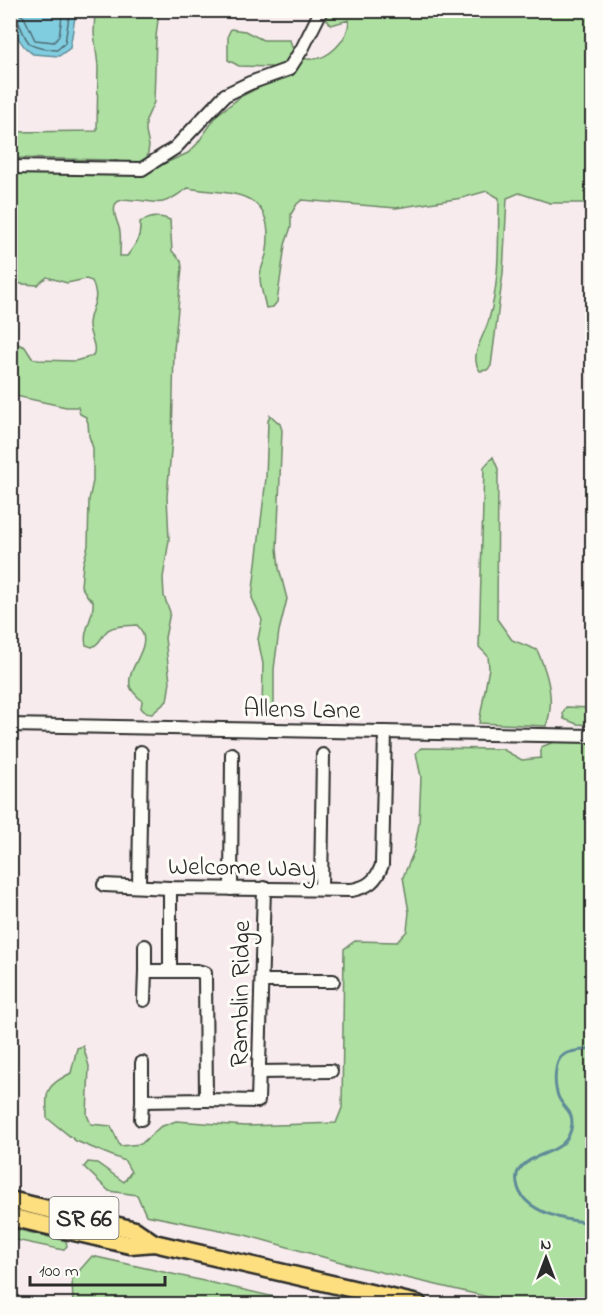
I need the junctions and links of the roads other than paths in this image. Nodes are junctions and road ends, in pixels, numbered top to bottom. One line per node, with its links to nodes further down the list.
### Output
1 (320, 13): 2 (street)
2 (10, 167)
3 (10, 725): 4 (street, Allens Lane)
4 (385, 732): 5 (street, Allens Lane); 14 (street, Welcome Way)
5 (592, 736)
6 (141, 752): 10 (street)
7 (232, 754): 13 (street)
8 (323, 755): 14 (street)
9 (104, 885): 10 (street, Welcome Way)
10 (139, 886): 11 (street, Welcome Way)
11 (170, 888): 13 (street, Welcome Way); 16 (street)
12 (264, 888): 13 (street, Welcome Way); 14 (street, Welcome Way); 18 (street, Ramblin Ridge)
13 (231, 889)
14 (321, 889)
15 (145, 946): 17 (street)
16 (170, 970): 17 (street); 24 (street)
17 (145, 971): 20 (street)
18 (262, 981): 19 (street); 23 (street, Ramblin Ridge)
19 (333, 981)
20 (144, 1000)
21 (142, 1064): 25 (street)
22 (331, 1071): 23 (street)
23 (260, 1072): 24 (street, Ramblin Ridge)
24 (206, 1100): 25 (street)
25 (142, 1101): 26 (street)
26 (141, 1119)
27 (10, 1200): 29 (main road, SR 66)
28 (10, 1217): 29 (main road, SR 66)
29 (154, 1243): 30 (main road, SR 66)
30 (418, 1305)

